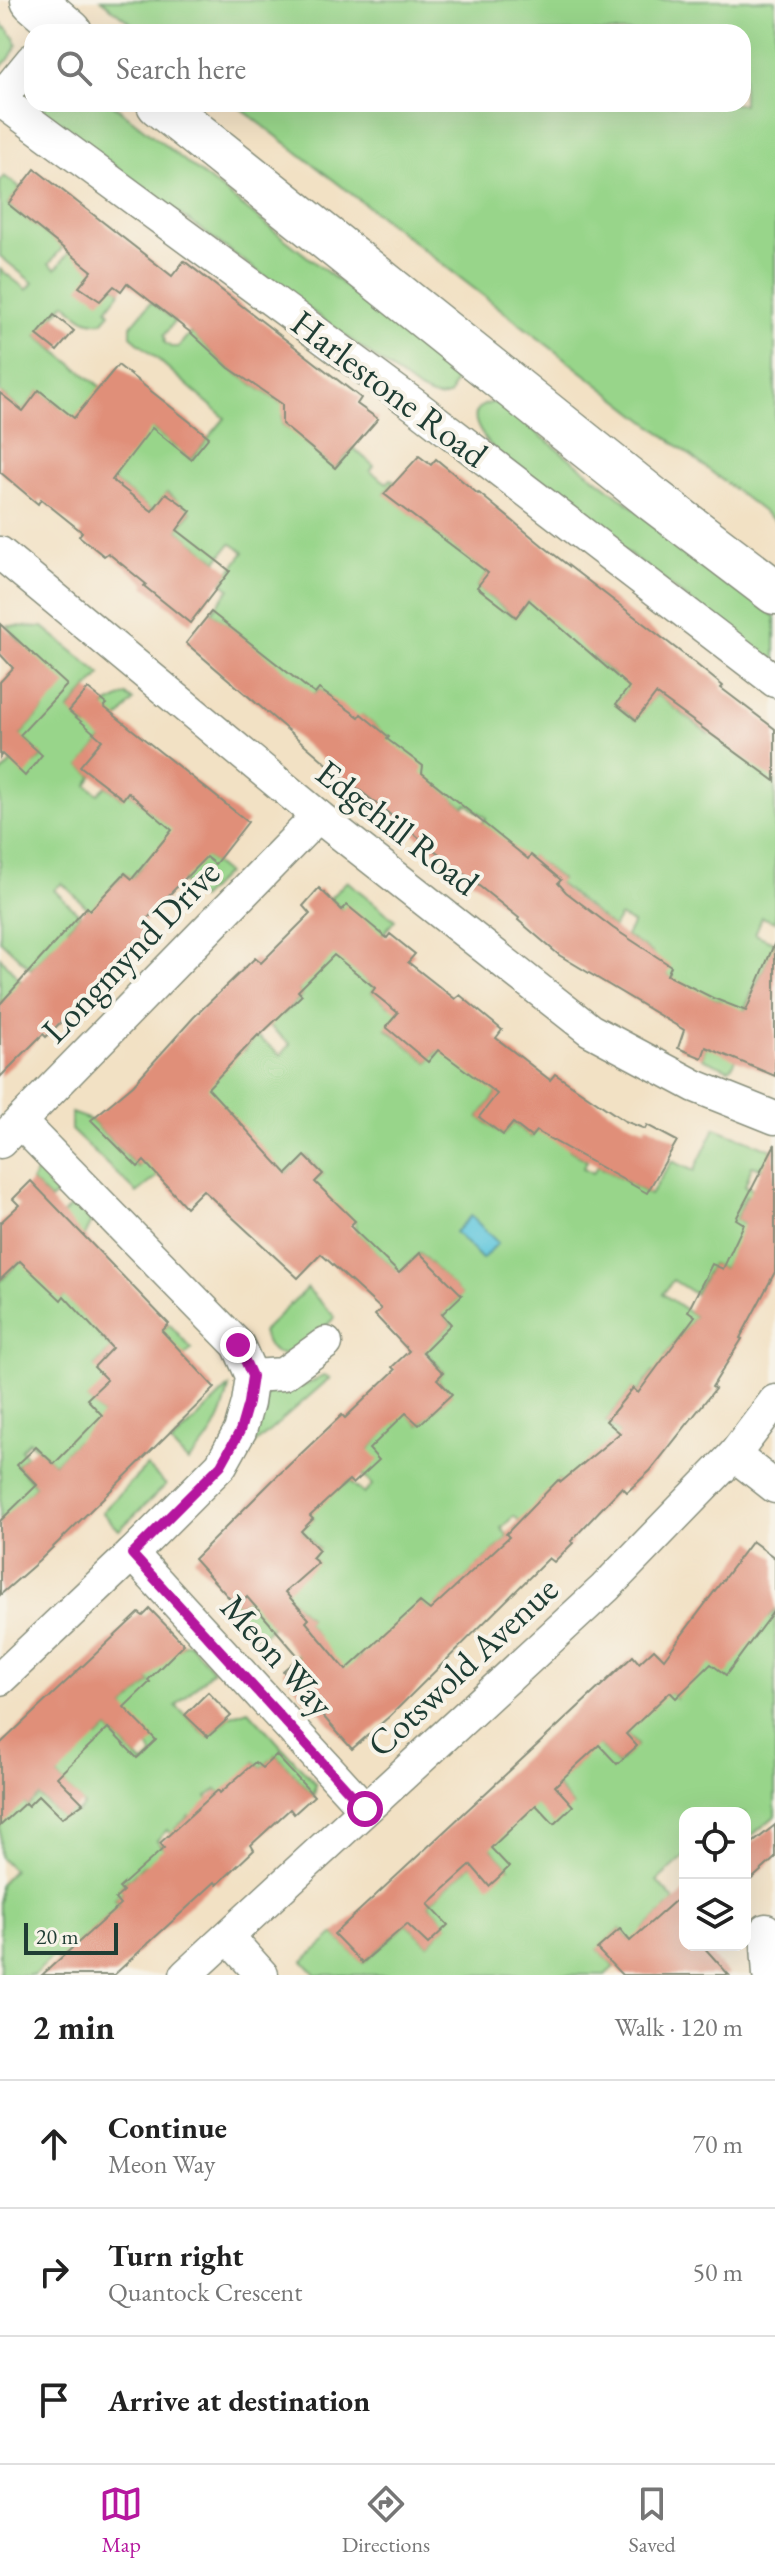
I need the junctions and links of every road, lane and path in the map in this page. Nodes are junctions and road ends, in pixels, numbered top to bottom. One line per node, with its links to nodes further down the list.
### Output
1 (24, 70): 2 (street)
2 (0, 100): 6 (street, Harlestone Road)
3 (169, 112): 5 (main road, Harlestone Road)
4 (6, 571): 7 (street, Edgehill Road)
5 (775, 592)
6 (775, 681)
7 (318, 816): 8 (street, Edgehill Road); 9 (street, Longmynd Drive)
8 (775, 1118)
9 (10, 1132): 11 (street)
10 (326, 1343): 11 (street)
11 (252, 1376): 15 (street)
12 (775, 1401): 13 (street, Cotswold Avenue)
13 (734, 1455): 14 (street); 17 (street, Cotswold Avenue)
14 (775, 1487)
15 (132, 1554): 16 (street); 17 (street, Meon Way)
16 (0, 1679)
17 (365, 1809): 19 (street, Cotswold Avenue)
18 (766, 1930): 22 (street)
19 (228, 1937): 20 (street, Cotswold Avenue); 21 (street)
20 (186, 1975)
21 (262, 1975)
22 (770, 1975)

